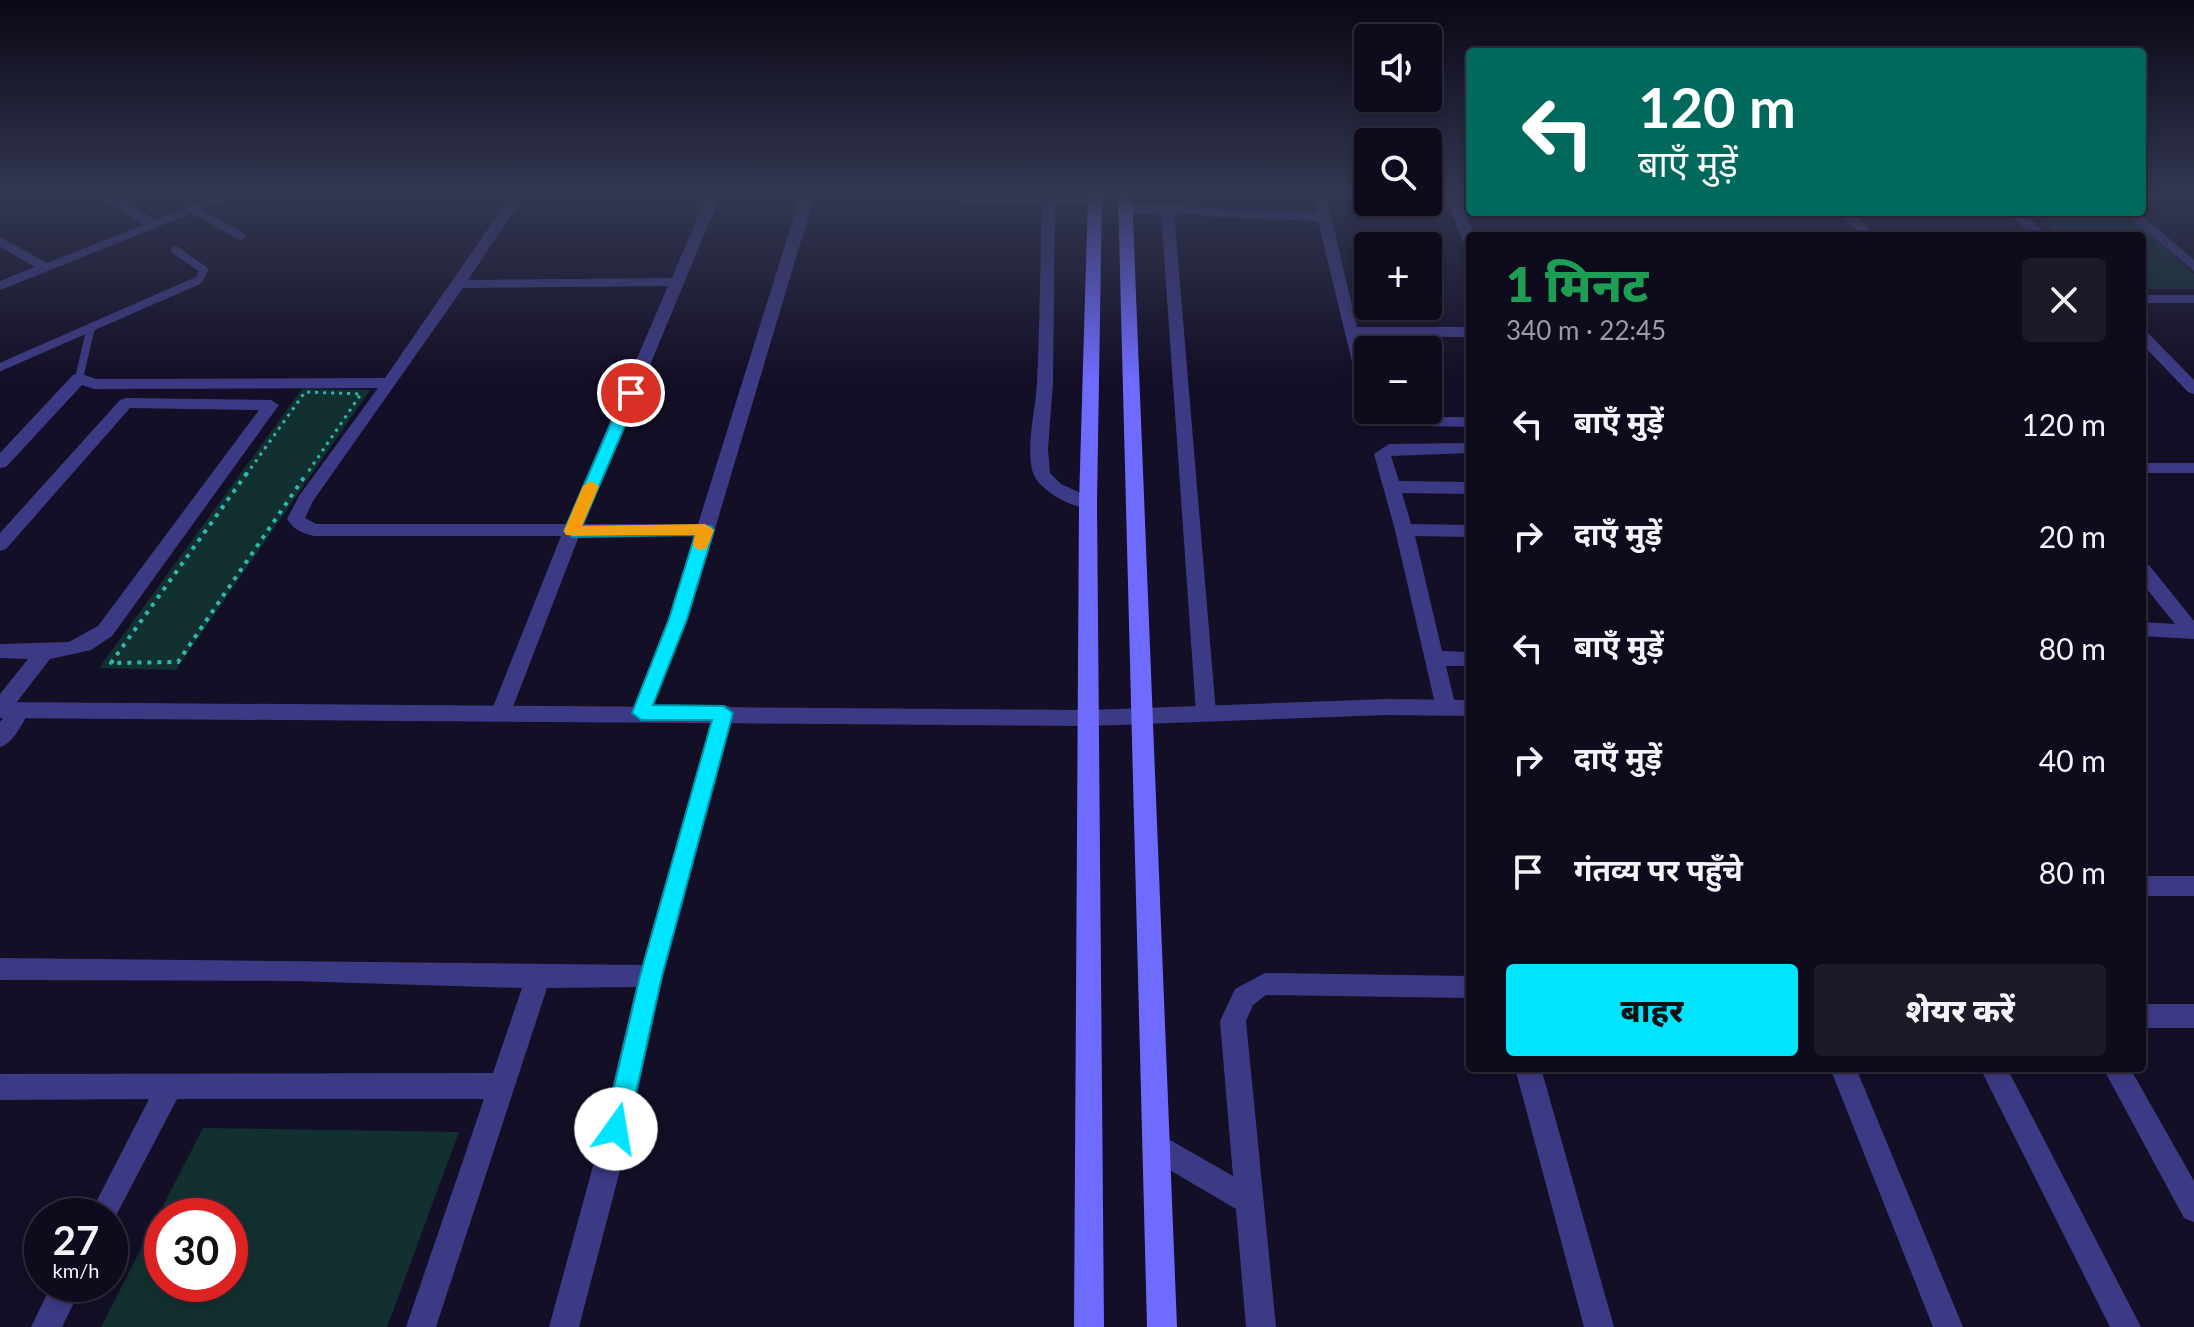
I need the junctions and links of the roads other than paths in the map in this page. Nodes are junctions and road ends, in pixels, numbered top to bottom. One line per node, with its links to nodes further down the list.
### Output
1 (25, 256): 12 (street)
2 (76, 256): 12 (street)
3 (184, 256): 18 (lane)
4 (477, 256): 14 (street)
5 (688, 256): 13 (street)
6 (789, 256): 36 (street)
7 (1048, 256): 35 (street)
8 (1094, 256): 35 (main road)
9 (1127, 256): 55 (main road)
10 (1171, 256): 54 (street)
11 (1332, 256): 19 (street)
12 (46, 268): 15 (street)
13 (679, 282): 14 (street); 38 (street)
14 (459, 284): 25 (street)
15 (0, 286)
16 (2146, 299): 17 (street)
17 (2194, 299)
18 (91, 327): 23 (lane); 24 (lane)
19 (1350, 331): 20 (street); 22 (street)
20 (1466, 332)
21 (2146, 339): 26 (street)
22 (1354, 346)
23 (0, 367)
24 (79, 378): 25 (street); 30 (street)
25 (390, 383): 38 (street)
26 (2194, 389)
27 (1442, 422): 28 (street)
28 (1466, 422)
29 (1466, 448): 33 (street)
30 (0, 463)
31 (2146, 468): 32 (street)
32 (2194, 468)
33 (1393, 487): 34 (street); 37 (street)
34 (1466, 488)
35 (1088, 503): 56 (main road)
36 (705, 530): 38 (street); 52 (street)
37 (1404, 530): 39 (street); 46 (street)
38 (572, 531): 51 (street)
39 (1466, 531)
40 (0, 545): 45 (street)
41 (2146, 575): 43 (street)
42 (2146, 629): 43 (street)
43 (2193, 632)
44 (0, 651): 45 (street)
45 (44, 652): 50 (street)
46 (1436, 658): 47 (street); 48 (street)
47 (1466, 659)
48 (1446, 708): 49 (street); 54 (street)
49 (1466, 708)
50 (7, 710): 51 (street); 57 (street)
51 (501, 712): 52 (street)
52 (641, 713): 53 (street)
53 (724, 713): 56 (street); 61 (street)
54 (1206, 713): 55 (street)
55 (1142, 716): 56 (street); 73 (main road)
56 (1089, 718): 81 (main road)
57 (0, 739)
58 (2146, 886): 59 (street)
59 (2194, 886)
60 (0, 969): 62 (street)
61 (651, 976): 62 (street); 80 (street)
62 (538, 977): 70 (street)
63 (1466, 987): 75 (street)
64 (2146, 1016): 65 (street)
65 (2194, 1016)
66 (1529, 1072): 84 (street)
67 (1845, 1072): 85 (street)
68 (1995, 1072): 86 (street)
69 (2118, 1072): 76 (street)
70 (502, 1086): 72 (street); 79 (street)
71 (0, 1087): 72 (street)
72 (169, 1087): 74 (street)
73 (1156, 1146): 75 (street); 82 (main road)
74 (112, 1198)
75 (1251, 1202): 83 (street)
76 (2194, 1208)
77 (59, 1302): 78 (street)
78 (46, 1327)
79 (421, 1327)
80 (564, 1327)
81 (1089, 1327)
82 (1162, 1327)
83 (1261, 1327)
84 (1599, 1327)
85 (1948, 1327)
86 (2126, 1327)

